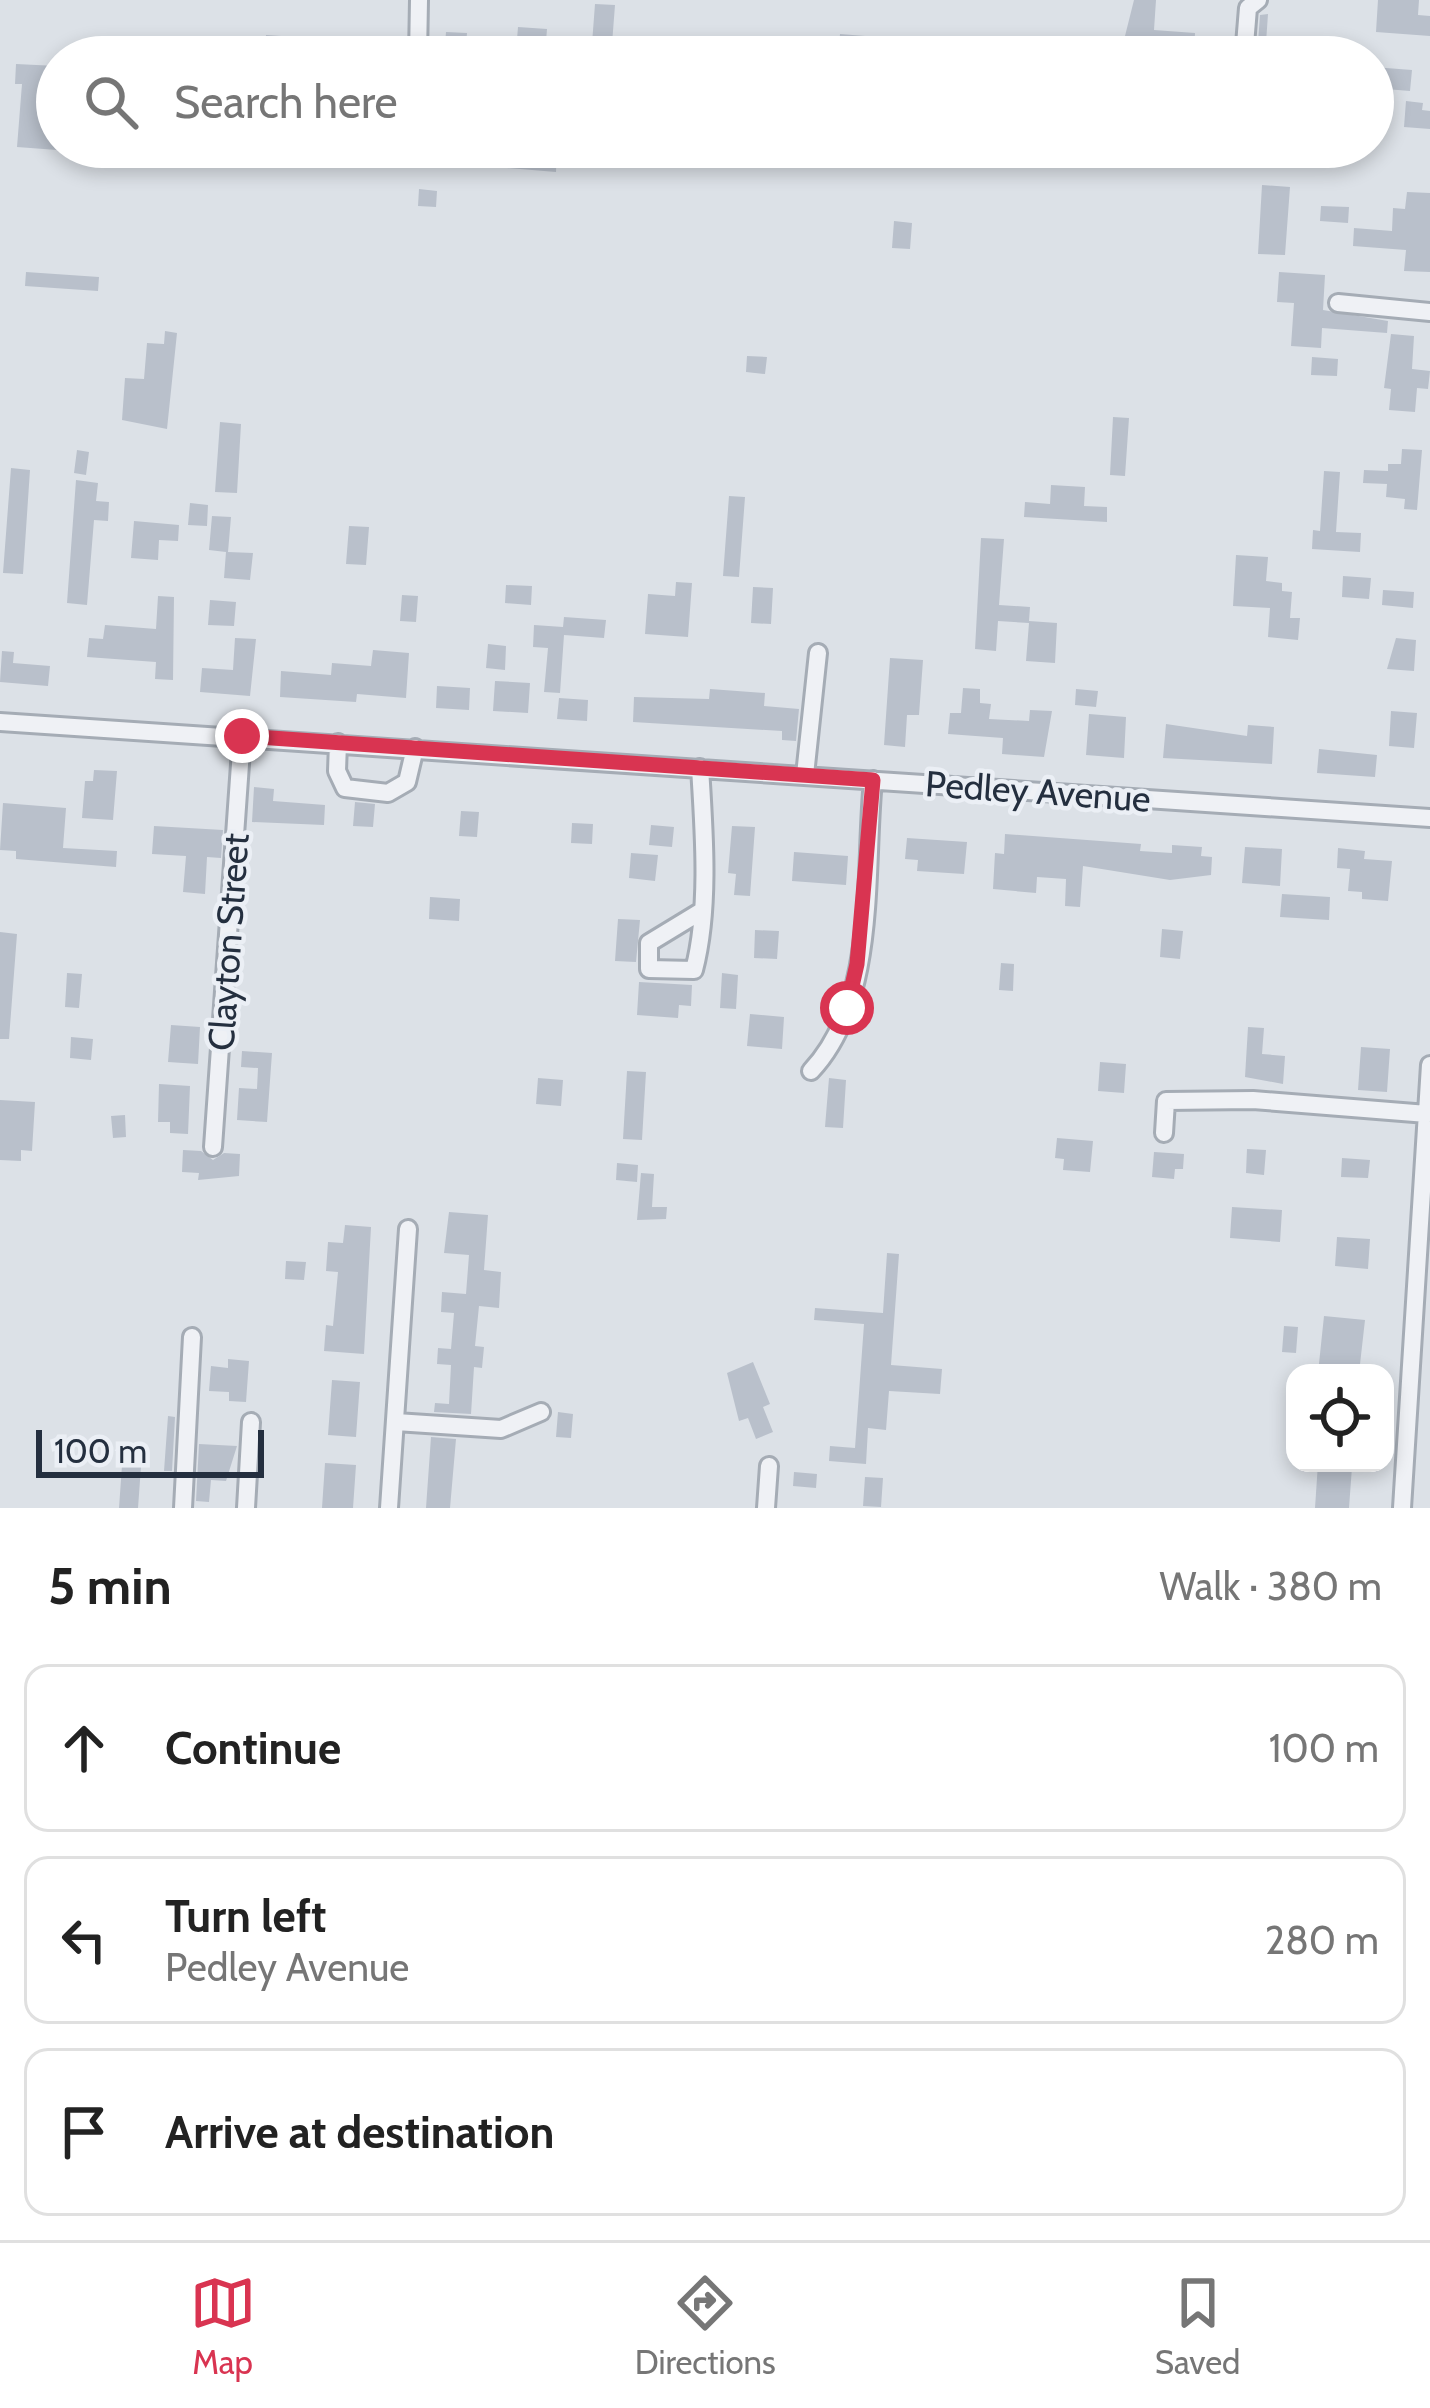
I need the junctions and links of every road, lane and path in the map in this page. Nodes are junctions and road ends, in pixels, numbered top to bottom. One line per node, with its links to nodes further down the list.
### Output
1 (419, 0): 3 (street)
2 (1258, 0): 4 (street)
3 (418, 36)
4 (1246, 36)
5 (1338, 303): 6 (street)
6 (1430, 312)
7 (818, 653): 13 (street)
8 (0, 722): 9 (street, Pedley Avenue)
9 (242, 736): 10 (street, Pedley Avenue); 21 (street, Clayton Street)
10 (338, 743): 11 (street, Pedley Avenue); 11 (street)
11 (415, 748): 12 (street, Pedley Avenue)
12 (700, 768): 13 (street, Pedley Avenue); 16 (street)
13 (805, 775): 14 (street, Pedley Avenue)
14 (873, 780): 15 (street, Pedley Avenue); 18 (street)
15 (1430, 818)
16 (700, 912)
17 (1430, 1066): 19 (street)
18 (811, 1071)
19 (1426, 1114): 20 (street); 32 (street)
20 (1164, 1133)
21 (213, 1148)
22 (408, 1229): 26 (street)
23 (192, 1337): 28 (street)
24 (541, 1412): 26 (street)
25 (251, 1422): 29 (street)
26 (396, 1422): 30 (street)
27 (769, 1466): 31 (street)
28 (183, 1508)
29 (246, 1508)
30 (389, 1508)
31 (766, 1508)
32 (1402, 1508)

